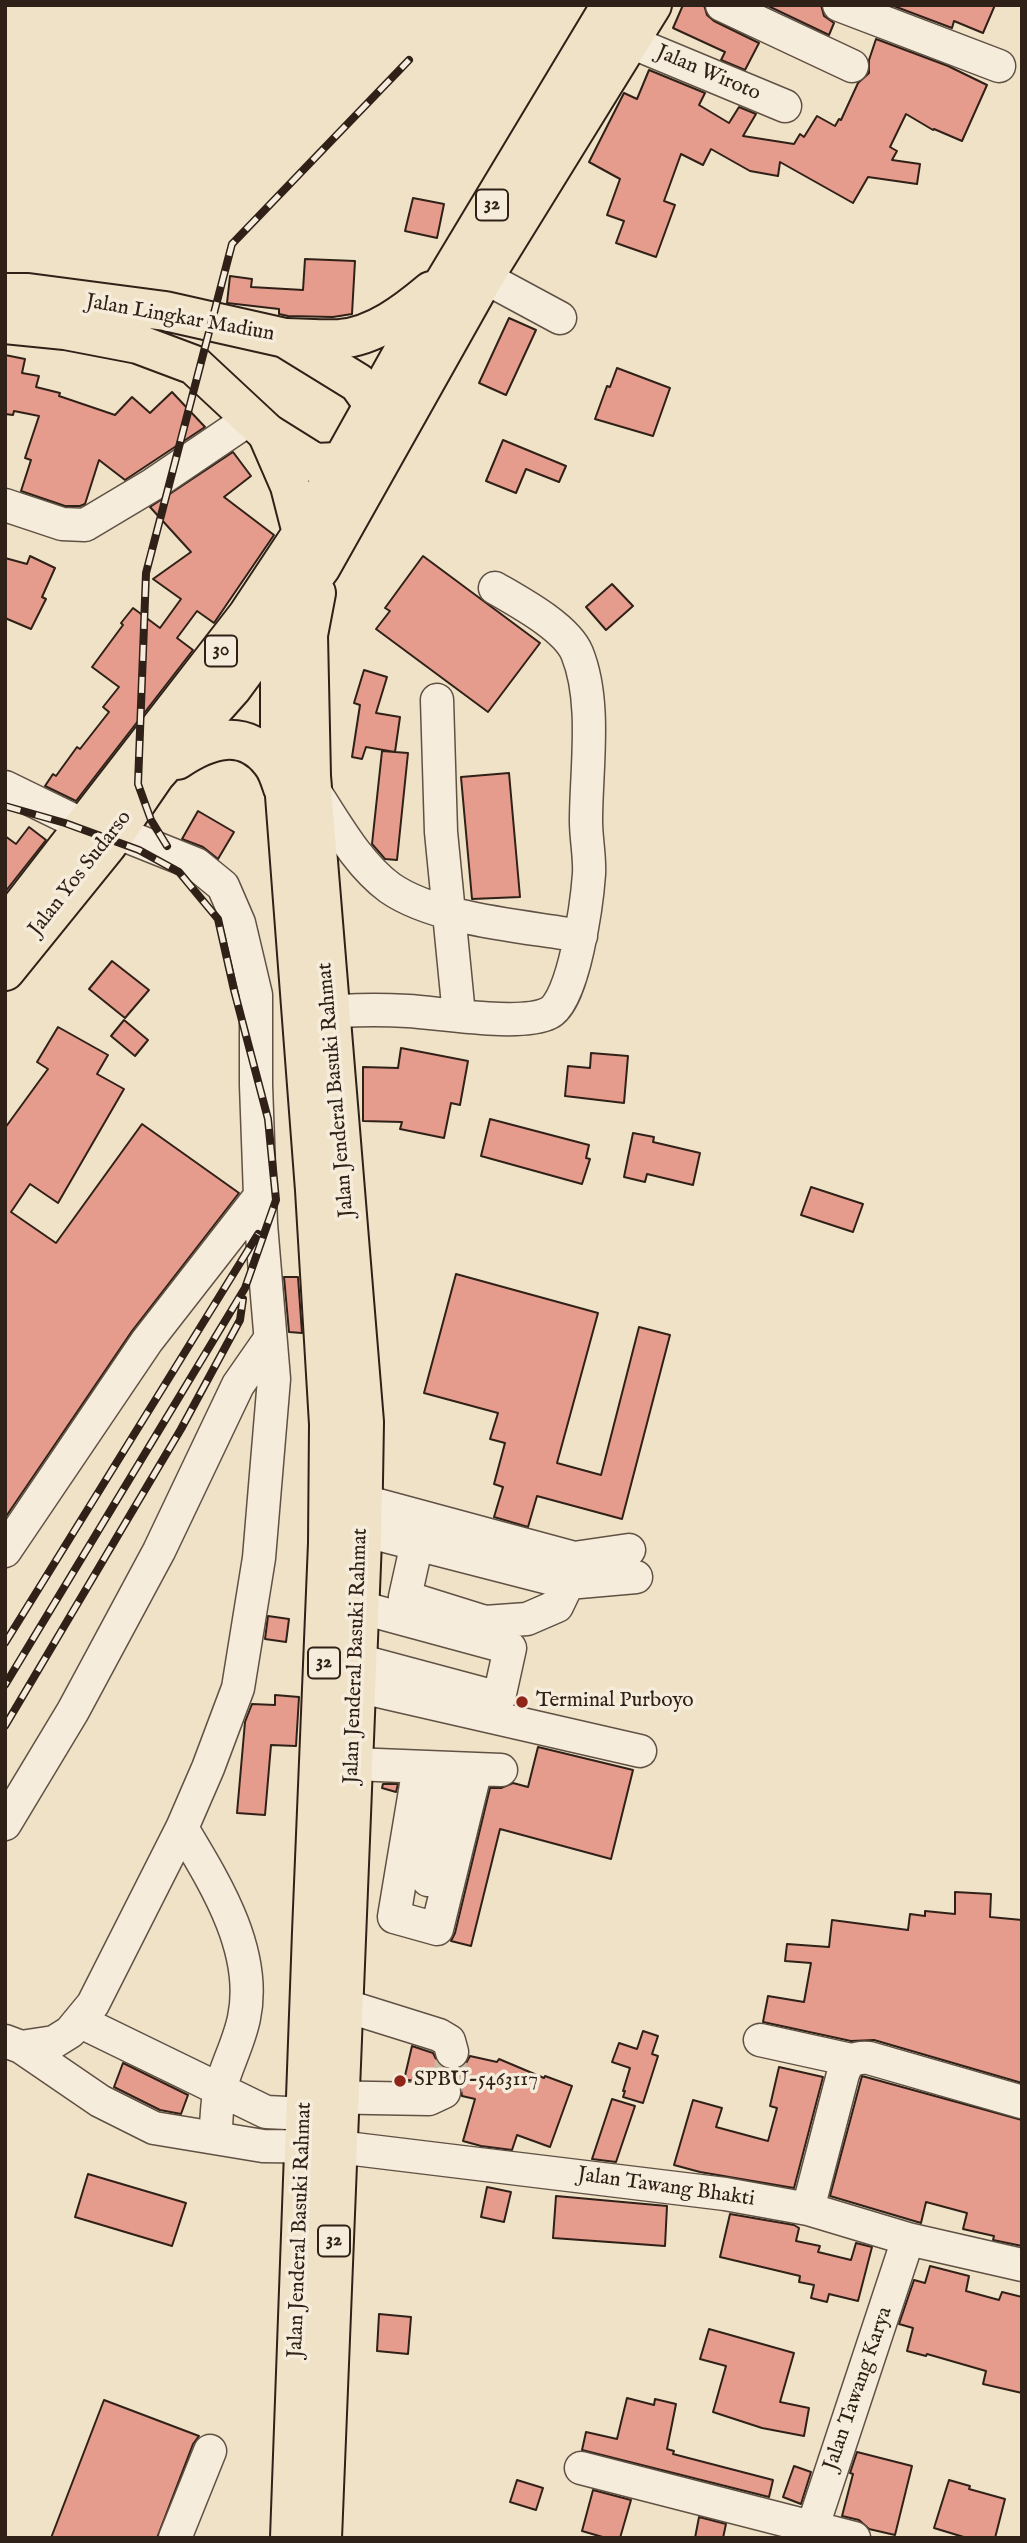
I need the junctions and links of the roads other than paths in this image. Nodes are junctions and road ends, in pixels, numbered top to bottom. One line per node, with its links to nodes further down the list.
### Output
1 (611, 5): 9 (main road, 32)
2 (652, 5): 5 (main road, 32)
3 (722, 5): 6 (street)
4 (838, 5): 7 (street)
5 (631, 42): 8 (street, Jalan Wiroto); 9 (main road, 32)
6 (852, 66)
7 (999, 66)
8 (785, 106)
9 (468, 275): 11 (street); 13 (main road); 14 (main road, 32); 16 (main road, 32)
10 (5, 293): 13 (main road, Jalan Lingkar Madiun)
11 (560, 318)
12 (5, 324): 15 (main road, Jalan Lingkar Madiun)
13 (285, 338): 14 (main road, Jalan Lingkar Madiun)
14 (373, 404): 16 (main road); 17 (main road, 32)
15 (259, 426): 17 (main road, Jalan Lingkar Madiun); 18 (street); 19 (main road)
16 (384, 452): 17 (main road); 20 (main road, 32)
17 (341, 464): 19 (main road, 32)
18 (5, 505)
19 (302, 533): 22 (main road, 32); 26 (main road, 30)
20 (321, 567): 22 (main road, 30); 27 (main road, 32)
21 (495, 589): 32 (street)
22 (284, 620): 24 (main road, 30); 25 (main road, 32)
23 (438, 700): 30 (street)
24 (213, 709): 25 (main road, 30); 26 (main road, 30)
25 (280, 730): 27 (main road, 30)
26 (144, 770): 27 (main road, 30); 29 (main road, Jalan Yos Sudarso / 30)
27 (302, 784): 30 (street); 34 (main road, Jalan Jenderal Basuki Rahmat / 32)
28 (5, 787): 29 (street)
29 (101, 829): 31 (main road, Jalan Yos Sudarso / 30); 33 (main road, Jalan Yos Sudarso / 30); 36 (street)
30 (450, 913): 32 (street); 35 (street)
31 (5, 928)
32 (581, 936): 35 (street)
33 (5, 971)
34 (316, 1013): 35 (street); 38 (main road, Jalan Jenderal Basuki Rahmat / 32); 44 (main road, Jalan Jenderal Basuki Rahmat / 32)
35 (459, 1015)
36 (260, 1196): 37 (street); 40 (street)
37 (270, 1339): 47 (street); 48 (street)
38 (362, 1516): 39 (street); 42 (street); 43 (main road, Jalan Jenderal Basuki Rahmat / 32)
39 (417, 1543): 42 (street); 42 (street)
40 (5, 1551)
41 (633, 1564): 42 (street)
42 (571, 1571)
43 (359, 1607): 44 (main road, Jalan Jenderal Basuki Rahmat / 32); 44 (street)
44 (347, 1693): 45 (street); 46 (main road, Jalan Jenderal Basuki Rahmat / 32); 59 (main road, Jalan Jenderal Basuki Rahmat / 32)
45 (640, 1751)
46 (353, 1764): 49 (street); 50 (main road, Jalan Jenderal Basuki Rahmat / 32)
47 (5, 1824)
48 (182, 1828): 51 (street); 56 (street)
49 (420, 1924)
50 (343, 2005): 54 (street); 59 (main road, Jalan Jenderal Basuki Rahmat / 32)
51 (79, 2021): 53 (street); 56 (street)
52 (760, 2040): 55 (street)
53 (13, 2044): 60 (street)
54 (452, 2052)
55 (851, 2060): 58 (street); 61 (street)
56 (220, 2091): 59 (street); 60 (street)
57 (444, 2092): 59 (street)
58 (1022, 2102)
59 (322, 2120): 60 (street); 61 (street, Jalan Tawang Bhakti); 68 (main road, Jalan Jenderal Basuki Rahmat / 32); 69 (main road, Jalan Jenderal Basuki Rahmat / 32)
60 (215, 2138)
61 (808, 2209): 62 (street, Jalan Tawang Bhakti)
62 (908, 2239): 63 (street, Jalan Tawang Bhakti); 66 (street, Jalan Tawang Karya)
63 (1022, 2265)
64 (210, 2451): 67 (street)
65 (581, 2468): 66 (street)
66 (811, 2532): 70 (street)
67 (175, 2538)
68 (290, 2538)
69 (322, 2538)
70 (854, 2538)

